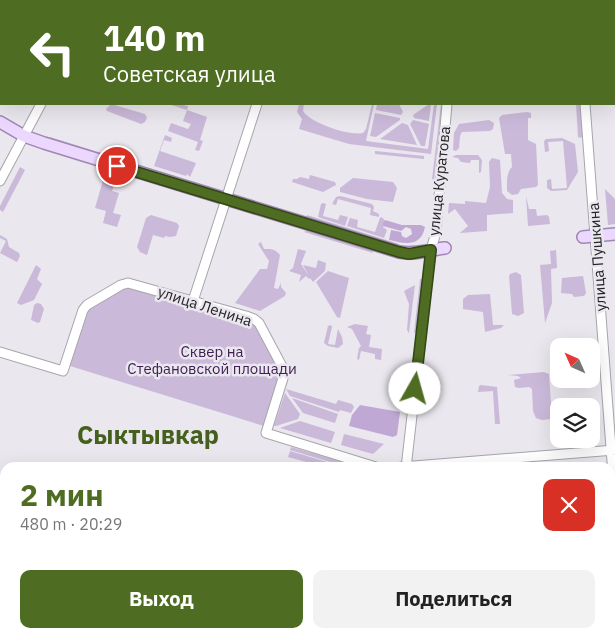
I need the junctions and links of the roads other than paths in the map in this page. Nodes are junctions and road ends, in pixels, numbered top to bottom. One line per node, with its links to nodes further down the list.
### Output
1 (40, 105): 6 (street)
2 (257, 105): 8 (street)
3 (447, 105): 12 (street, улица Куратова)
4 (585, 105): 10 (street, улица Пушкина)
5 (0, 122): 6 (main road)
6 (24, 136): 7 (street); 8 (main road)
7 (0, 181)
8 (224, 199): 12 (main road); 13 (street)
9 (615, 234): 10 (main road)
10 (589, 236): 15 (street, улица Пушкина)
11 (445, 248): 12 (main road)
12 (431, 250): 17 (street, улица Куратова)
13 (193, 301): 14 (street, улица Ленина); 16 (street, улица Ленина)
14 (0, 352)
15 (613, 451): 18 (street)
16 (360, 462)
17 (406, 462)
18 (470, 462)

